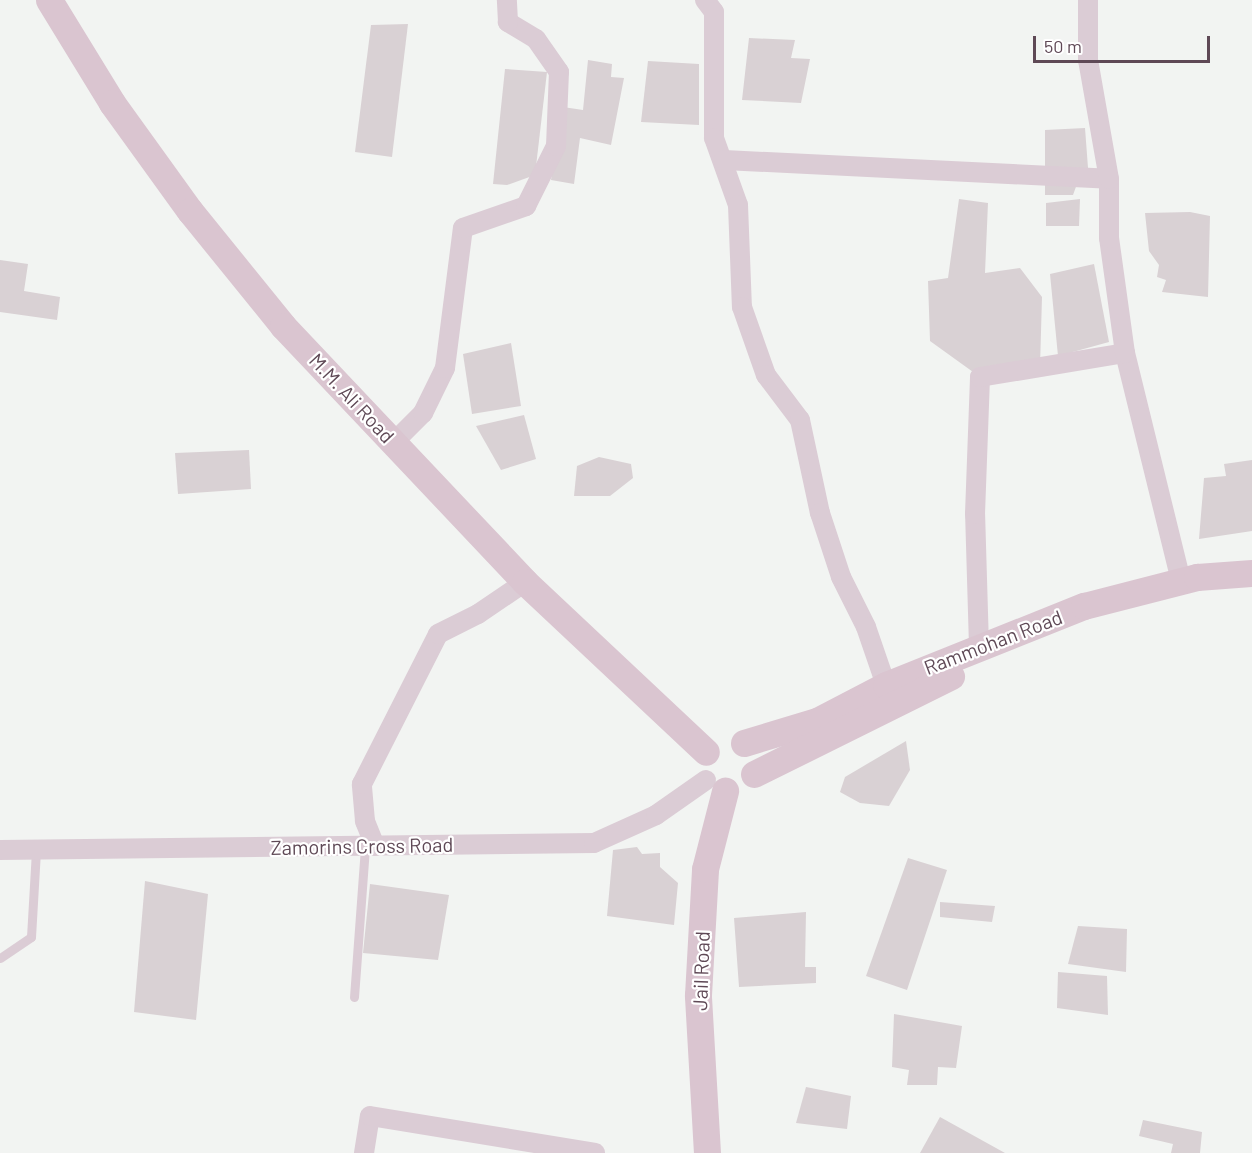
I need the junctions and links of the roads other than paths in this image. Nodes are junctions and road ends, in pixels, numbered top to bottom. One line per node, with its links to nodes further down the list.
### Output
1 (49, 0): 8 (main road, M.M. Ali Road)
2 (507, 0): 8 (street)
3 (705, 0): 5 (street)
4 (1088, 0): 6 (street)
5 (724, 160): 6 (street); 14 (street)
6 (1109, 178): 7 (street)
7 (1125, 353): 10 (street); 13 (street)
8 (394, 442): 11 (main road, M.M. Ali Road)
9 (1252, 573): 10 (main road, Rammohan Road)
10 (1181, 581): 13 (main road, Rammohan Road)
11 (525, 582): 16 (main road, M.M. Ali Road); 19 (street)
12 (1252, 589): 17 (main road, Rammohan Road)
13 (979, 646): 14 (main road, Rammohan Road)
14 (886, 685): 15 (main road, Rammohan Road)
15 (744, 742): 16 (main road); 17 (main road)
16 (706, 752): 18 (main road)
17 (754, 774): 18 (main road)
18 (716, 785): 19 (street, Zamorins Cross Road); 26 (main road, Jail Road)
19 (370, 846): 21 (street, Zamorins Cross Road); 23 (lane)
20 (0, 850): 21 (street, Zamorins Cross Road)
21 (36, 850): 22 (lane)
22 (0, 958)
23 (354, 998)
24 (364, 1153): 25 (street)
25 (594, 1153)
26 (707, 1153)

